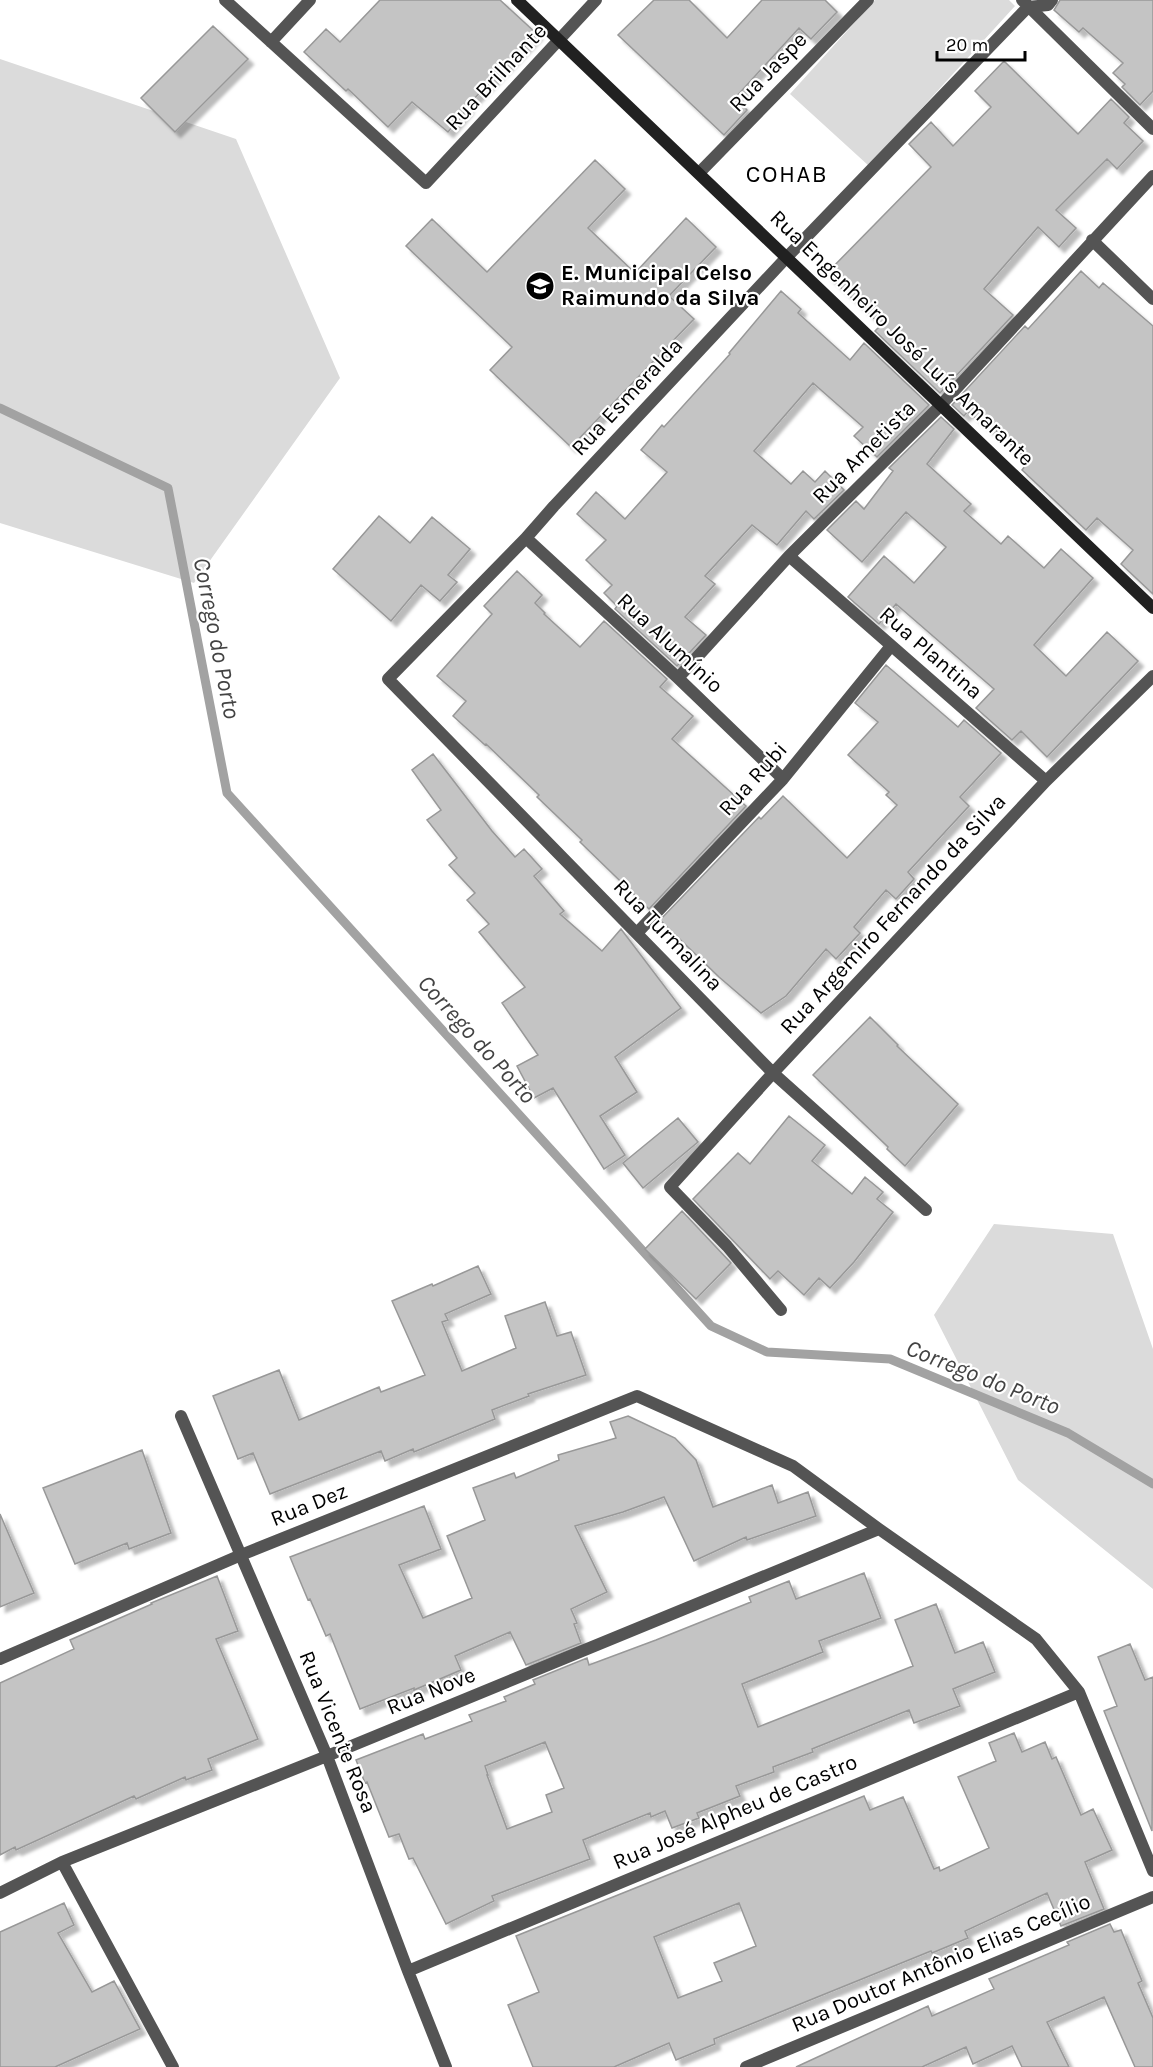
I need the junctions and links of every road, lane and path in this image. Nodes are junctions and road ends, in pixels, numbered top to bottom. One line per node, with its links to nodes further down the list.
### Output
1 (225, 0): 9 (street)
2 (310, 0): 9 (street)
3 (517, 0): 8 (street, Rua Engenheiro José Luís Amarante)
4 (596, 0): 8 (street, Rua Brilhante)
5 (868, 0): 11 (street, Rua Jaspe)
6 (1052, 0): 7 (street, Rua Esmeralda)
7 (1025, 3): 10 (street); 14 (street, Rua Esmeralda)
8 (560, 39): 9 (street, Rua Brilhante); 11 (street, Rua Engenheiro José Luís Amarante)
9 (271, 42)
10 (1153, 129)
11 (699, 173): 14 (street, Rua Engenheiro José Luís Amarante)
12 (1153, 176): 13 (street, Rua Ametista)
13 (1092, 240): 15 (street); 16 (street, Rua Ametista)
14 (787, 257): 16 (street, Rua Engenheiro José Luís Amarante); 17 (street, Rua Esmeralda)
15 (1153, 299)
16 (941, 405): 18 (street, Rua Ametista); 19 (street, Rua Engenheiro José Luís Amarante)
17 (526, 538): 22 (street, Rua Alumínio); 23 (street, Rua Esmeralda)
18 (789, 556): 20 (street, Rua Plantina); 22 (street, Rua Ametista)
19 (1153, 608)
20 (891, 646): 24 (street, Rua Rubi); 25 (street, Rua Plantina)
21 (1153, 676): 25 (street, Rua Argemiro Fernando da Silva)
22 (678, 678): 24 (street, Rua Alumínio)
23 (388, 679): 26 (street, Rua Turmalina)
24 (783, 780): 26 (street, Rua Rubi)
25 (1046, 781): 27 (street, Rua Argemiro Fernando da Silva)
26 (637, 933): 27 (street, Rua Turmalina)
27 (773, 1073): 28 (street, Rua Turmalina); 29 (street, Rua Argemiro Fernando da Silva)
28 (926, 1210)
29 (782, 1310)
30 (181, 1416): 32 (street, Rua Vicente Rosa)
31 (879, 1530): 32 (street, Rua Dez); 34 (street); 35 (street, Rua Nove)
32 (242, 1555): 33 (street, Rua Dez); 35 (street, Rua Vicente Rosa)
33 (0, 1659)
34 (1079, 1692): 37 (street); 40 (street, Rua José Alpheu de Castro)
35 (327, 1756): 36 (street, Rua Nove); 40 (street, Rua Vicente Rosa)
36 (62, 1862): 38 (street, Rua Nove); 41 (street)
37 (1153, 1871)
38 (0, 1893)
39 (1153, 1897): 43 (street, Rua Doutor Antônio Elias Cecílio)
40 (408, 1971): 42 (street, Rua Vicente Rosa)
41 (173, 2067)
42 (446, 2067)
43 (746, 2067)

